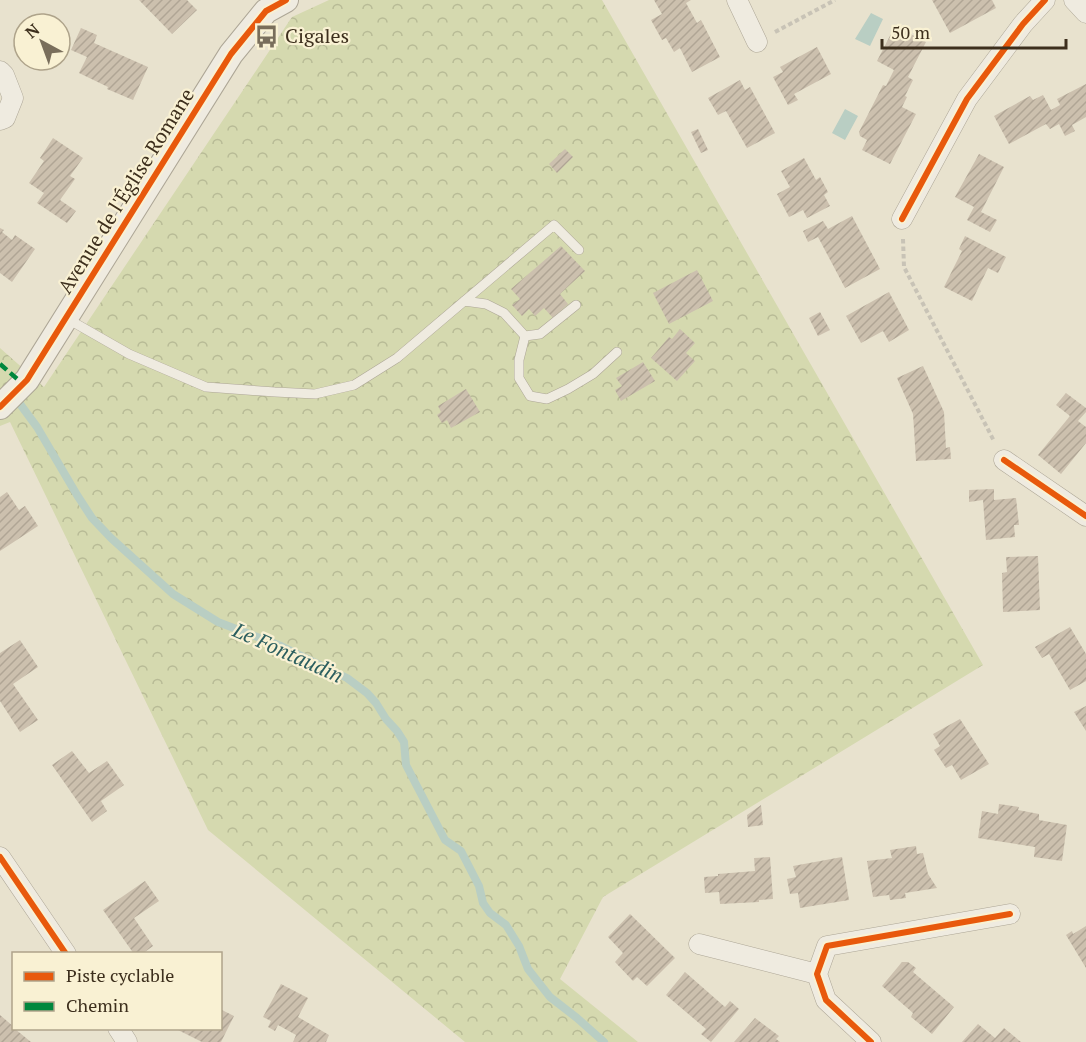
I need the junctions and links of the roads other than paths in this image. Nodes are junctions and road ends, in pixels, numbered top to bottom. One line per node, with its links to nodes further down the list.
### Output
1 (737, 0): 6 (street)
2 (1045, 0): 9 (street)
3 (1074, 0): 5 (street)
4 (271, 4): 13 (street, Avenue de l'Église Romane)
5 (1086, 13)
6 (757, 42)
7 (0, 71): 8 (street)
8 (0, 120)
9 (902, 219)
10 (579, 250): 11 (lane)
11 (464, 301): 13 (lane); 14 (lane)
12 (576, 305): 14 (lane)
13 (66, 318): 16 (street, Avenue de l'Église Romane)
14 (525, 336): 15 (lane)
15 (617, 352)
16 (7, 400)
17 (1004, 460): 18 (street)
18 (1086, 516)
19 (0, 857): 22 (street)
20 (1010, 914): 23 (street)
21 (699, 944): 23 (street)
22 (65, 952)
23 (817, 974): 24 (street)
24 (871, 1042)

